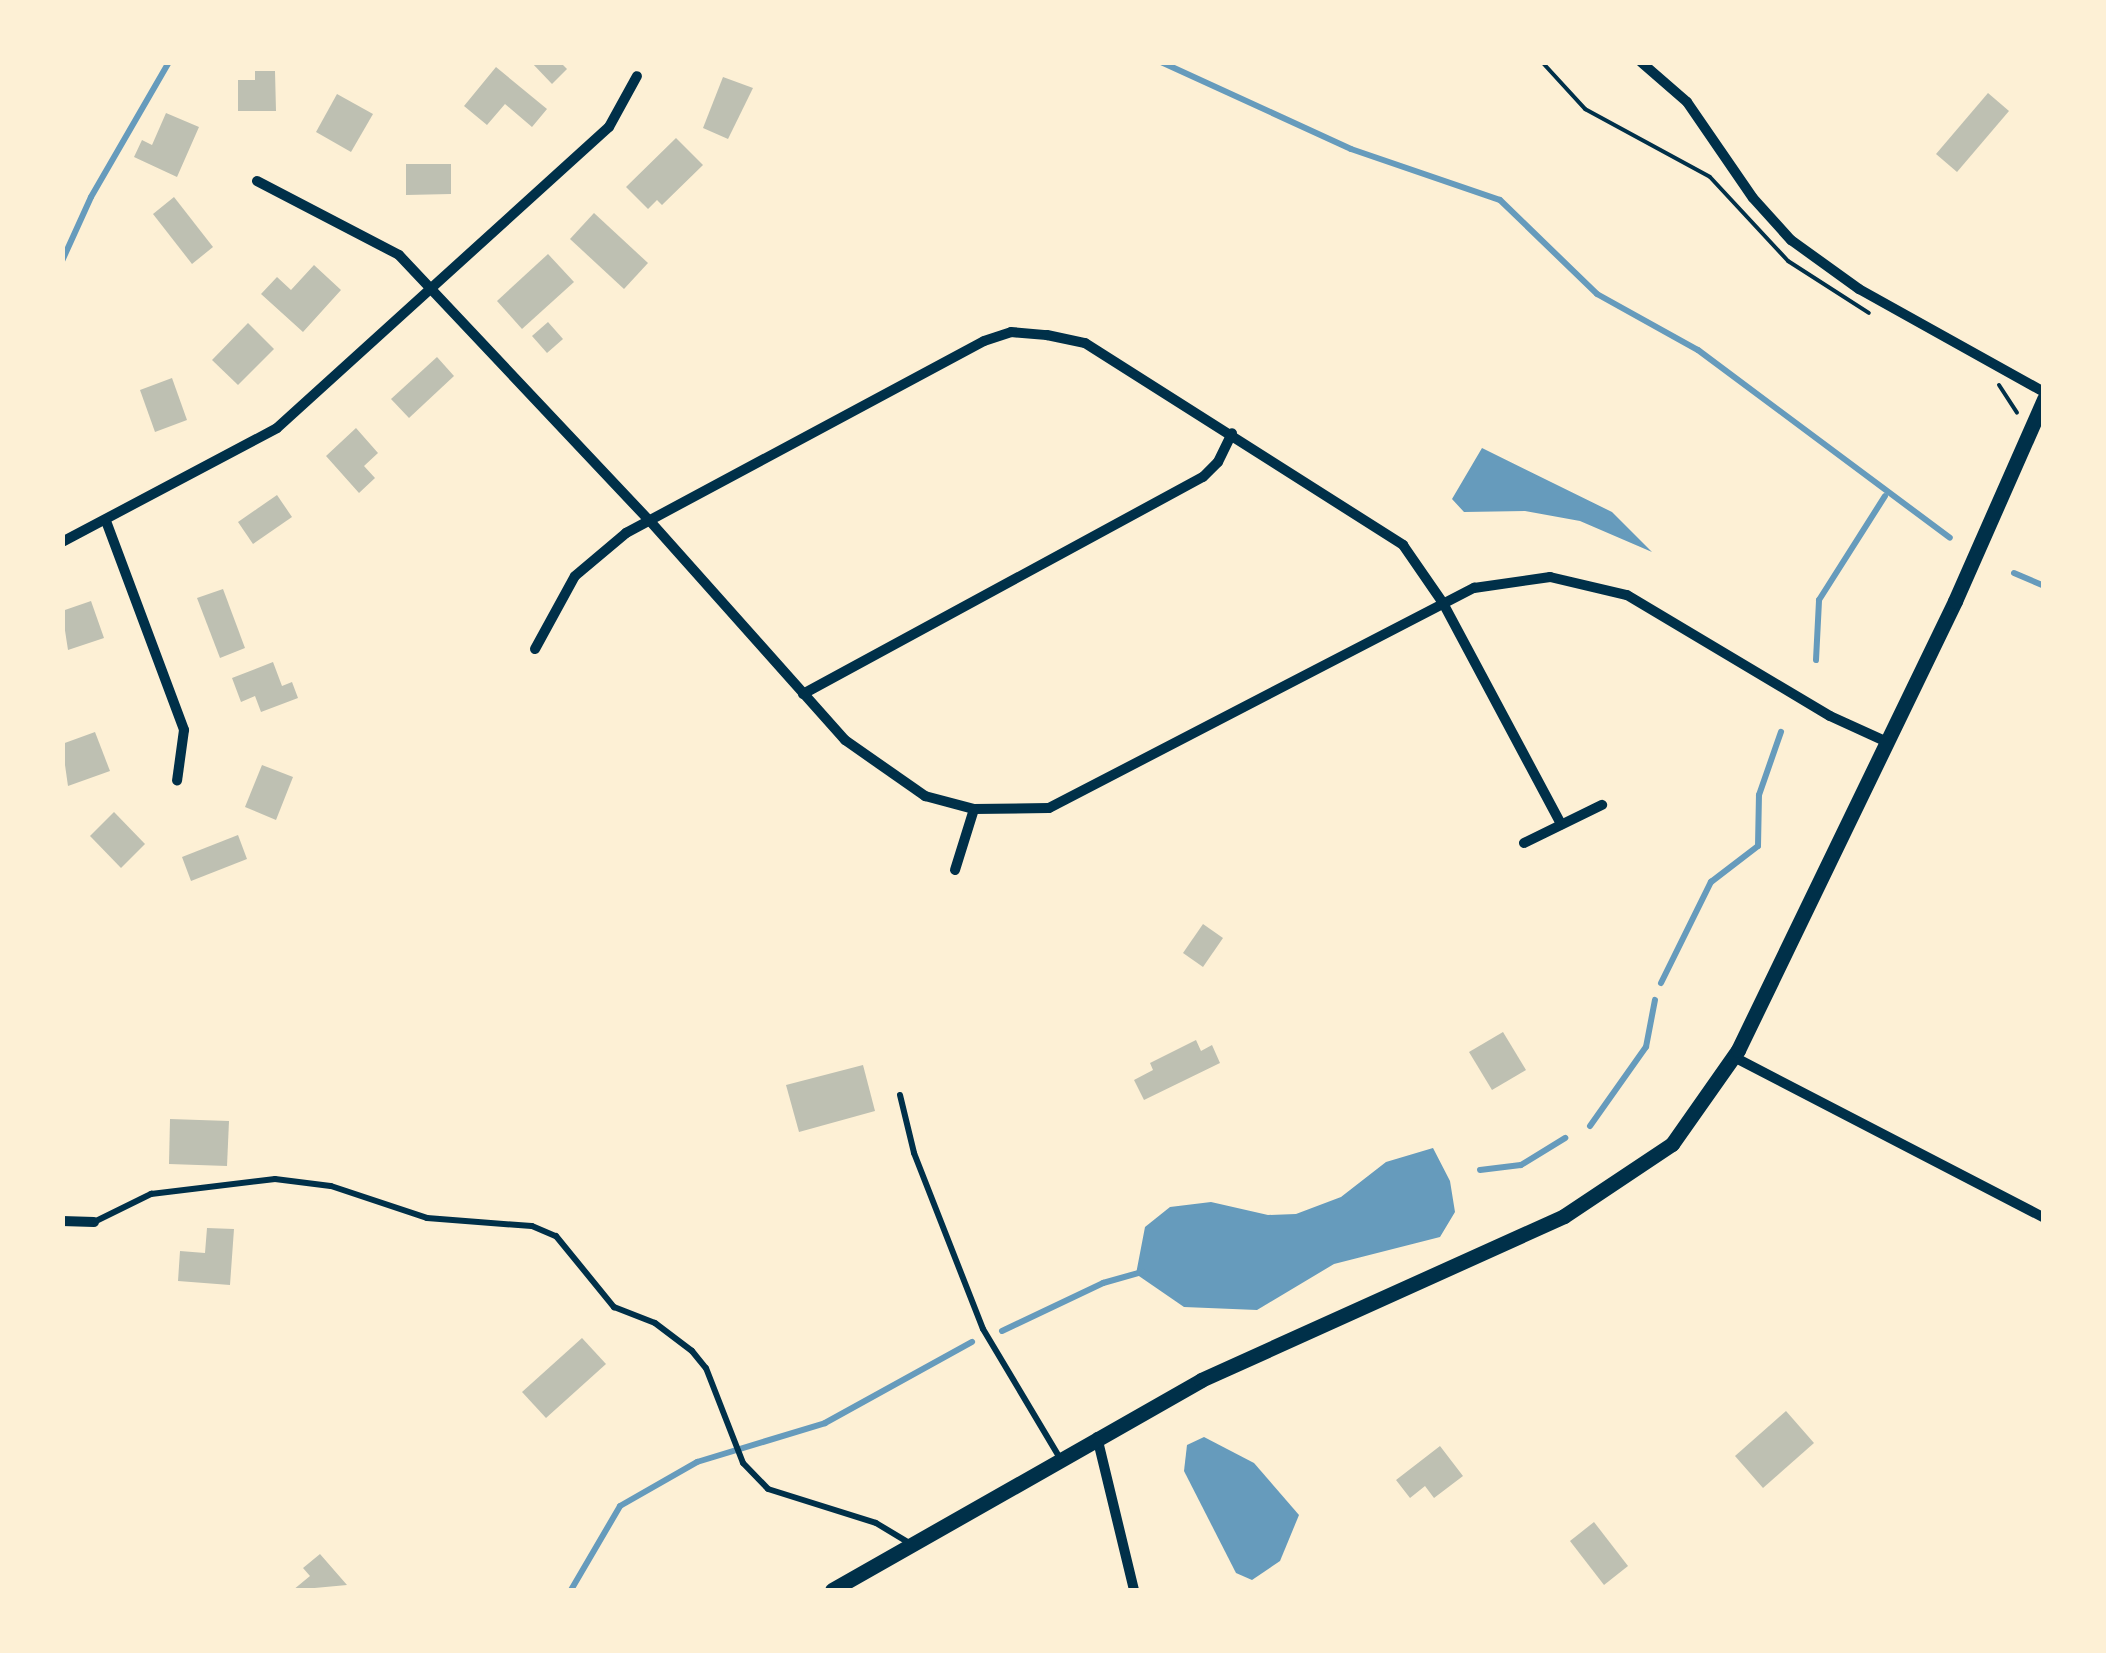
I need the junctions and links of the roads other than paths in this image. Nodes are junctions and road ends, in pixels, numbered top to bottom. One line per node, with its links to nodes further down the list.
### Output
1 (1641, 62): 5 (street)
2 (636, 76): 4 (street)
3 (256, 182): 4 (street)
4 (432, 288): 7 (street); 8 (street)
5 (2044, 395): 13 (street)
6 (1232, 433): 7 (street); 10 (street); 12 (street)
7 (649, 520): 11 (street); 12 (street)
8 (106, 521): 9 (street); 14 (street)
9 (62, 542)
10 (1444, 603): 13 (street); 16 (street); 17 (street)
11 (534, 649)
12 (804, 694): 16 (street)
13 (1887, 742): 20 (street)
14 (177, 781)
15 (1602, 804): 17 (street)
16 (974, 809): 19 (street)
17 (1561, 824): 18 (street)
18 (1524, 843)
19 (955, 870)
20 (1734, 1058): 22 (street); 25 (street)
21 (900, 1096): 26 (lane)
22 (2044, 1218)
23 (62, 1221): 24 (street)
24 (94, 1222): 27 (lane)
25 (1098, 1437): 26 (street); 29 (street)
26 (1061, 1459): 27 (street)
27 (912, 1545): 28 (street)
28 (832, 1590)
29 (1134, 1590)

